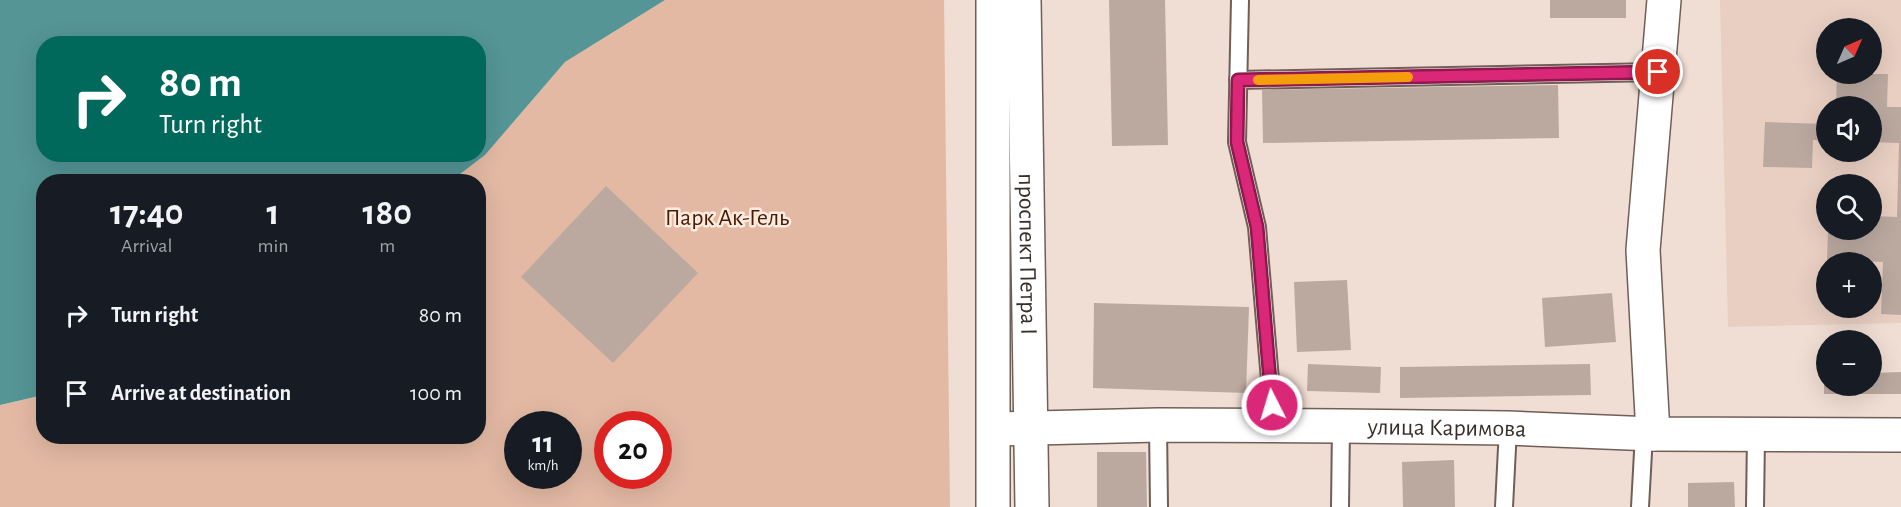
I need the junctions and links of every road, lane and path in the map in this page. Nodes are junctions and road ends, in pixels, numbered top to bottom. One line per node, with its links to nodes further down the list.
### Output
1 (993, 0): 12 (street, проспект Петра I)
2 (1024, 0): 10 (street, проспект Петра I)
3 (1240, 0): 6 (lane)
4 (1664, 0): 5 (street)
5 (1658, 72): 6 (lane); 13 (street)
6 (1238, 80): 9 (lane)
7 (1158, 425): 9 (street, улица Каримова); 10 (street, улица Каримова); 18 (lane)
8 (1341, 426): 9 (street, улица Каримова); 11 (street, улица Каримова); 19 (lane)
9 (1274, 427)
10 (1032, 428): 12 (street, улица Каримова); 17 (street, проспект Петра I)
11 (1508, 428): 13 (street, улица Каримова); 20 (lane)
12 (994, 429): 16 (street, проспект Петра I)
13 (1648, 434): 15 (street, улица Каримова); 21 (lane)
14 (1901, 435): 15 (street, улица Каримова)
15 (1756, 436): 22 (lane)
16 (993, 507)
17 (1032, 507)
18 (1159, 507)
19 (1340, 507)
20 (1504, 507)
21 (1640, 507)
22 (1755, 507)

